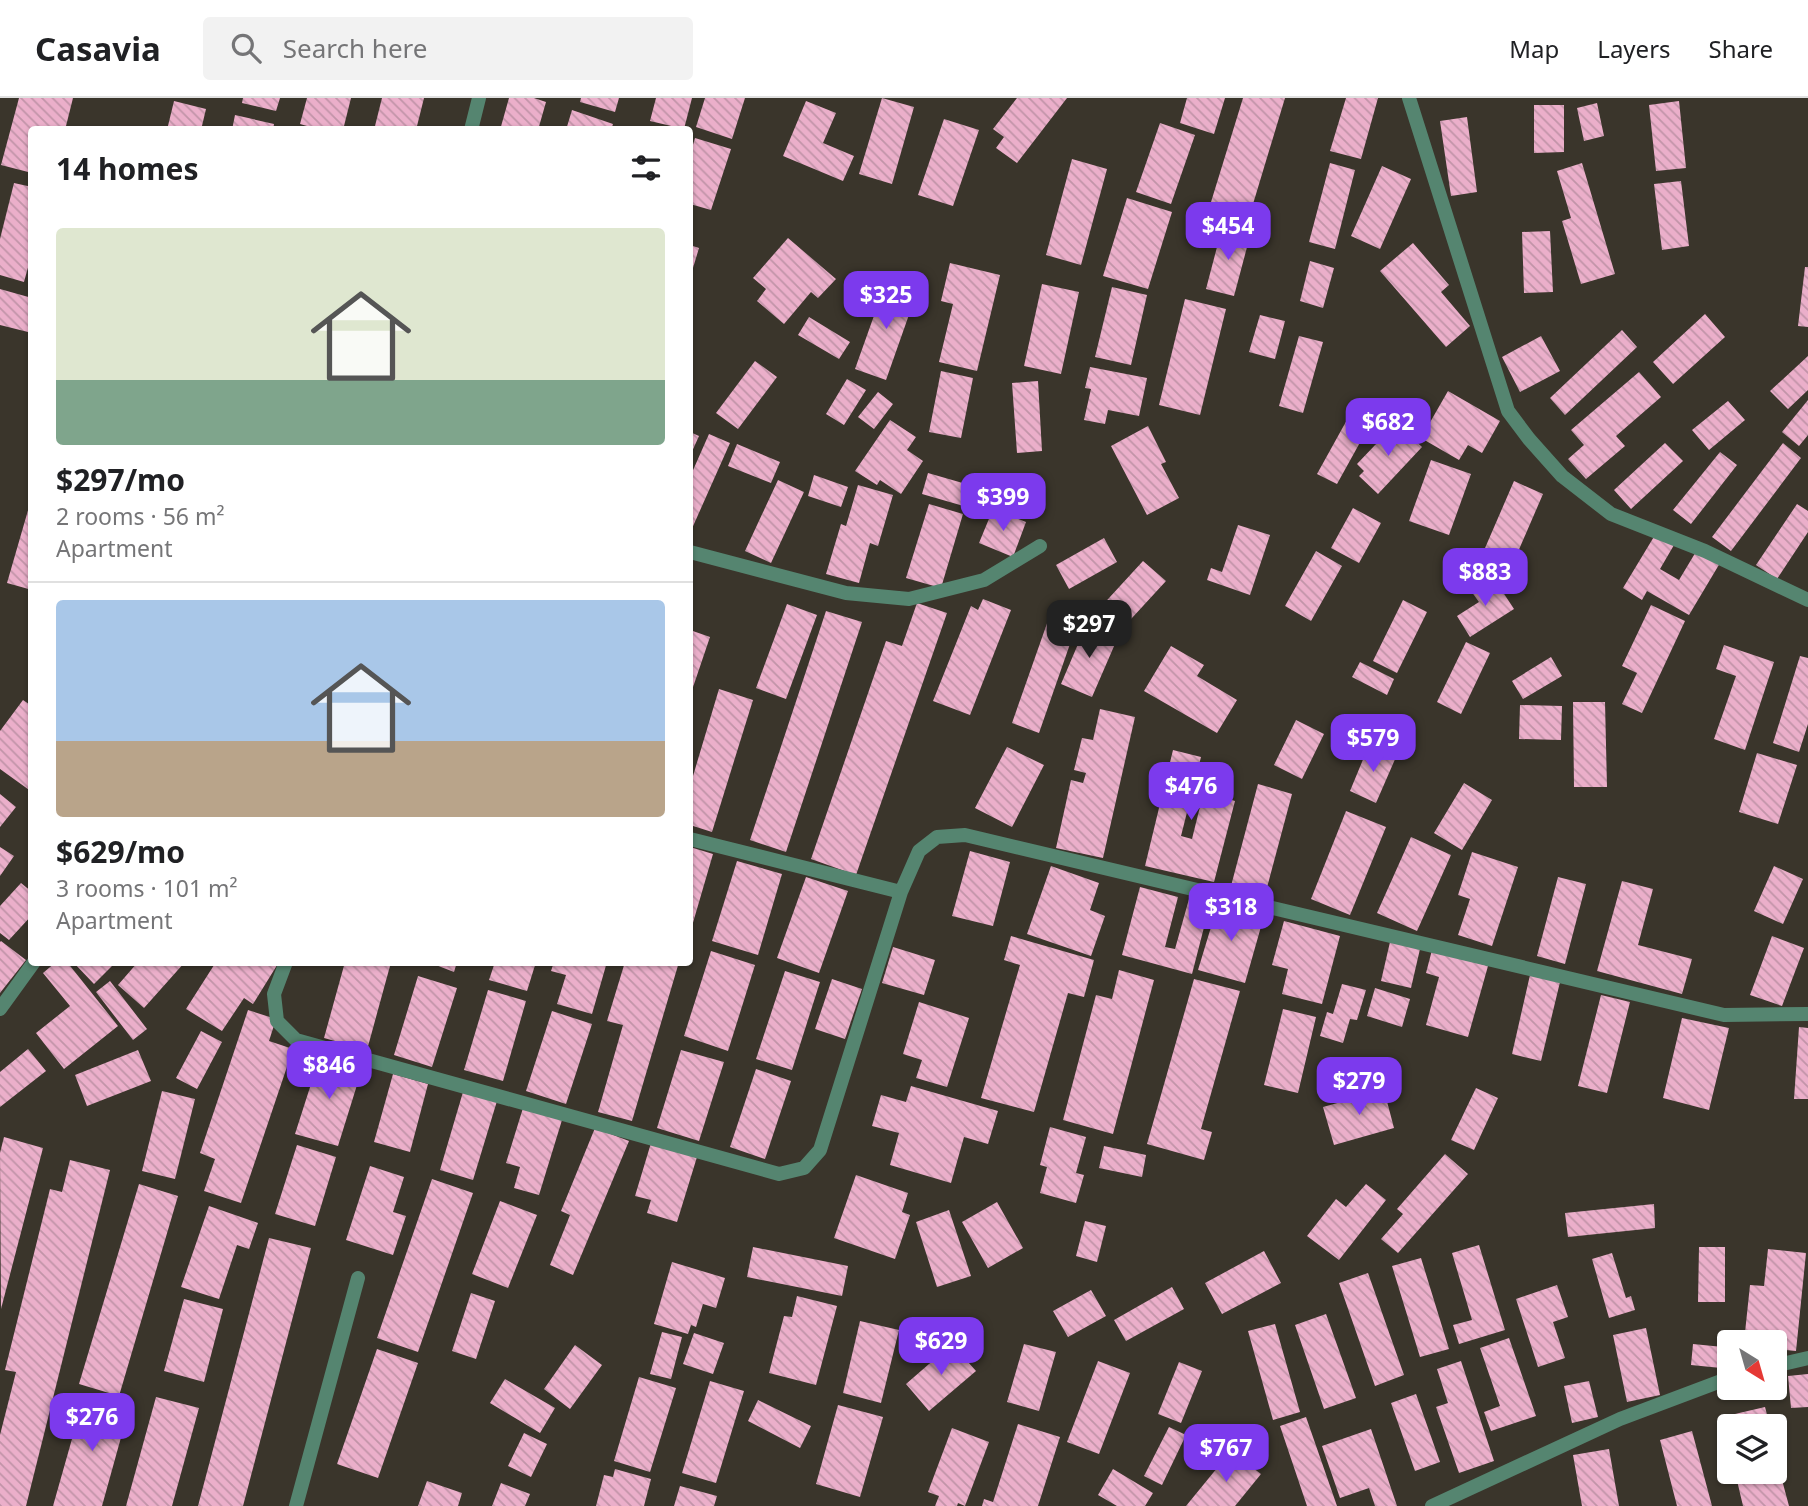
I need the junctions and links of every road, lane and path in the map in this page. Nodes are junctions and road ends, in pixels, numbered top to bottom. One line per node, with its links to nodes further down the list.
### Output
1 (479, 98): 3 (street)
2 (1409, 98): 6 (street)
3 (472, 126)
4 (1040, 547): 5 (street)
5 (693, 553)
6 (1808, 600)
7 (693, 840): 8 (street)
8 (901, 892): 10 (street); 12 (street)
9 (31, 966): 11 (street)
10 (284, 966)
11 (0, 1009)
12 (1808, 1014)
13 (358, 1278): 17 (street)
14 (1808, 1357): 15 (street)
15 (1787, 1363)
16 (1717, 1383): 18 (street)
17 (296, 1506)
18 (1432, 1506)

